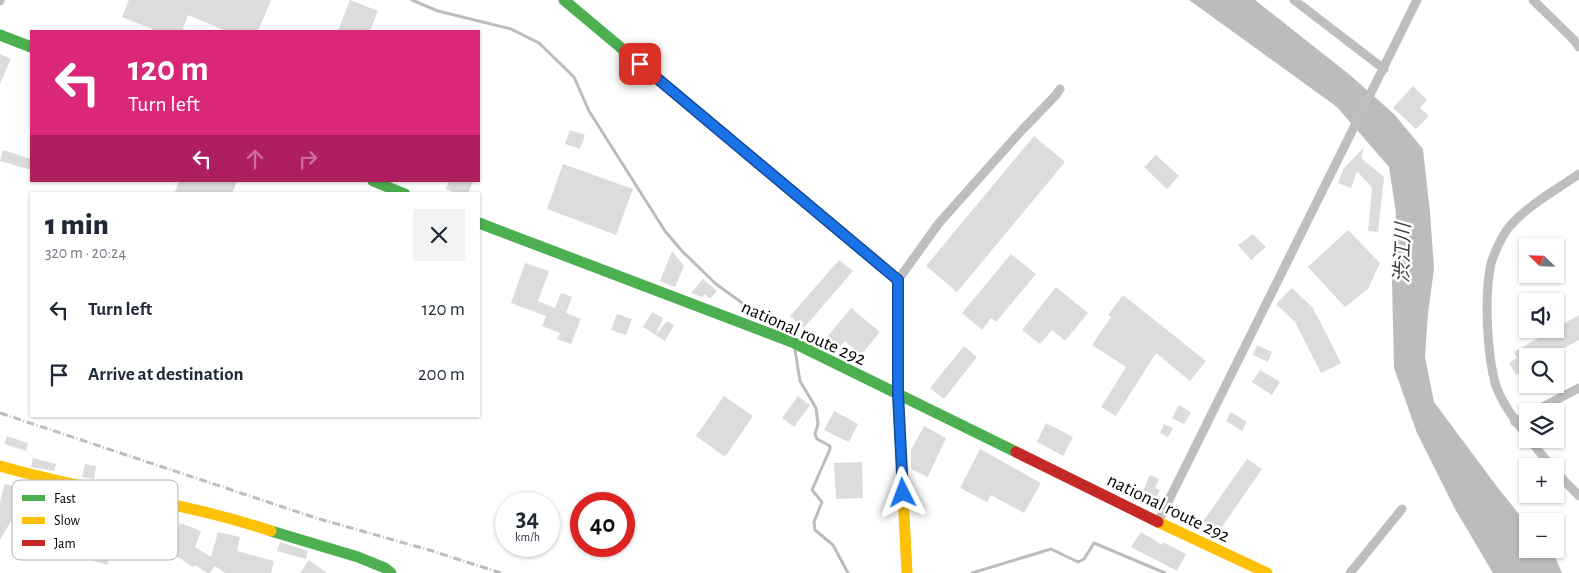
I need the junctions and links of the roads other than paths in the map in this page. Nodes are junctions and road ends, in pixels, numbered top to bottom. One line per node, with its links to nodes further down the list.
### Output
1 (564, 0): 14 (main road)
2 (1294, 0): 8 (street)
3 (1417, 0): 8 (street)
4 (1533, 0): 7 (street)
5 (0, 35): 6 (main road)
6 (30, 47)
7 (1579, 48)
8 (1384, 68): 29 (street)
9 (1060, 89): 14 (street)
10 (1579, 174): 19 (street)
11 (375, 182): 12 (main road)
12 (400, 192)
13 (480, 223): 16 (main road, national route 292)
14 (898, 280): 16 (main road)
15 (1579, 388): 17 (street)
16 (898, 394): 29 (main road, national route 292); 31 (main road)
17 (1550, 403)
18 (1519, 420): 19 (street)
19 (1515, 422): 20 (street)
20 (1519, 427)
21 (1536, 448): 22 (street)
22 (1544, 458)
23 (0, 466): 24 (main road)
24 (56, 480)
25 (1564, 480): 26 (street)
26 (1579, 496)
27 (178, 506): 30 (main road)
28 (1402, 508): 33 (street)
29 (1158, 522): 32 (main road, national route 292)
30 (390, 573)
31 (907, 573)
32 (1267, 573)
33 (1350, 573)

